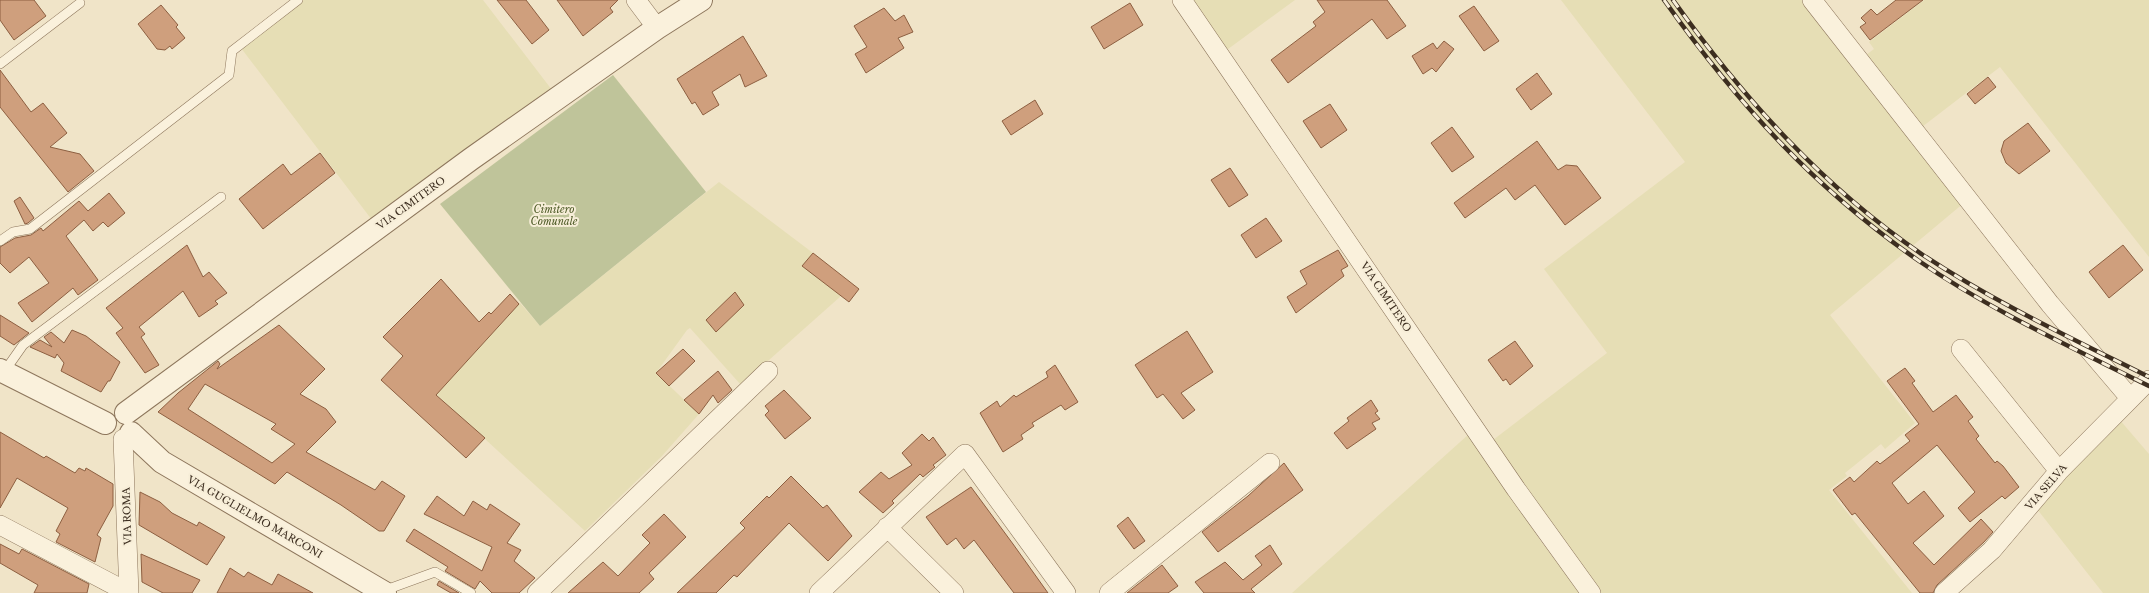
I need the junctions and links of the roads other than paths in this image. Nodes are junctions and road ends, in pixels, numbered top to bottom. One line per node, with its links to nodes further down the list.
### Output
1 (298, 0): 10 (lane)
2 (636, 0): 7 (street)
3 (701, 0): 7 (street, VIA CIMITERO)
4 (1182, 0): 29 (street, VIA CIMITERO)
5 (1812, 0): 15 (street)
6 (80, 3): 8 (lane)
7 (657, 28): 16 (street, VIA CIMITERO)
8 (0, 64)
9 (221, 197): 12 (lane)
10 (0, 241)
11 (1961, 349): 18 (street)
12 (2, 371): 16 (street)
13 (768, 371): 24 (street)
14 (2149, 380): 15 (street, VIA SELVA)
15 (2130, 398): 18 (street, VIA SELVA)
16 (127, 428): 21 (street, VIA GUGLIELMO MARCONI); 22 (street, VIA ROMA)
17 (1270, 463): 28 (street)
18 (2059, 471): 30 (street, VIA SELVA)
19 (0, 525): 22 (street)
20 (887, 527): 25 (street); 26 (street); 27 (street)
21 (384, 592): 23 (lane)
22 (129, 593)
23 (471, 593)
24 (537, 593)
25 (819, 593)
26 (954, 593)
27 (1066, 593)
28 (1109, 593)
29 (1591, 593)
30 (1944, 593)

